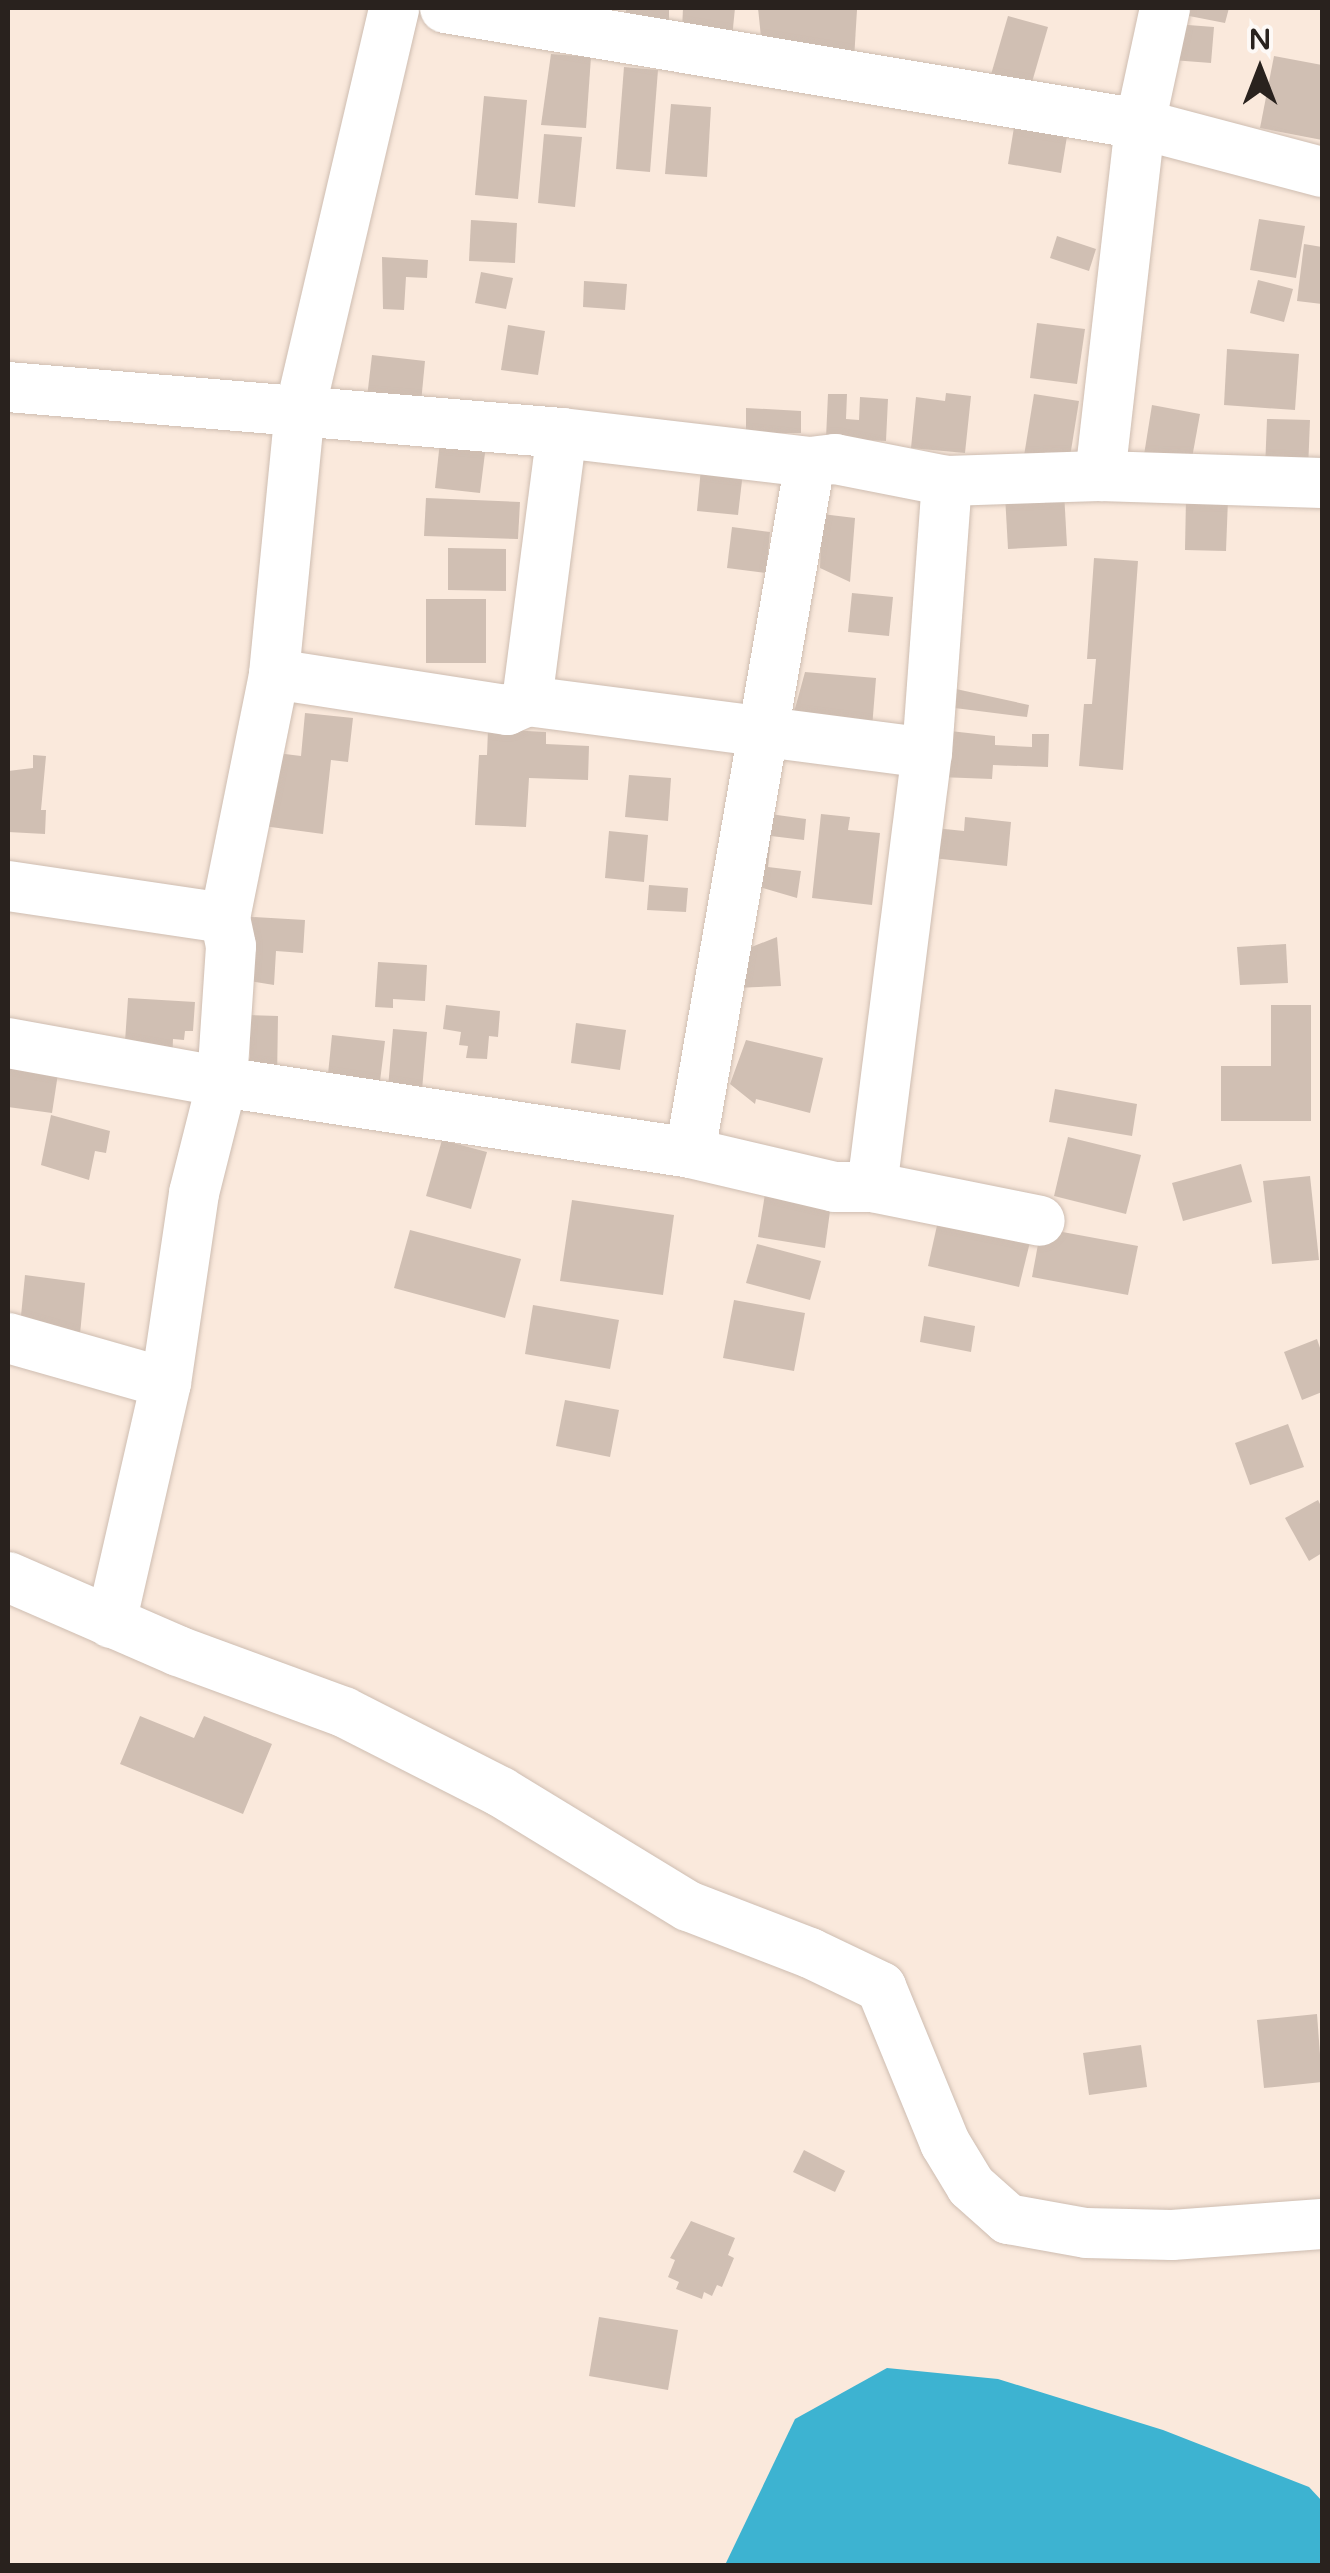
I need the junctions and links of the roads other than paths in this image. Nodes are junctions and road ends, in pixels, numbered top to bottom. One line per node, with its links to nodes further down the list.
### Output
1 (394, 8): 7 (street)
2 (444, 8): 4 (street)
3 (1165, 8): 4 (street)
4 (1140, 124): 5 (street); 10 (street)
5 (1322, 172)
6 (8, 387): 7 (street)
7 (300, 410): 8 (street); 13 (street)
8 (562, 434): 9 (street); 14 (street)
9 (810, 462): 11 (street); 15 (street)
10 (1100, 476): 11 (street); 12 (street)
11 (947, 482): 16 (street)
12 (1322, 483)
13 (274, 674): 14 (street); 18 (street)
14 (528, 702): 15 (street)
15 (764, 730): 16 (street); 21 (street)
16 (926, 753): 22 (street)
17 (8, 886): 18 (street)
18 (225, 918): 20 (street)
19 (8, 1043): 20 (street)
20 (222, 1082): 21 (street); 25 (street)
21 (690, 1153): 22 (street)
22 (872, 1187): 23 (street)
23 (1040, 1221)
24 (8, 1338): 25 (street)
25 (166, 1383): 27 (street)
26 (8, 1577): 27 (street)
27 (112, 1622): 28 (street)
28 (1322, 2224)

